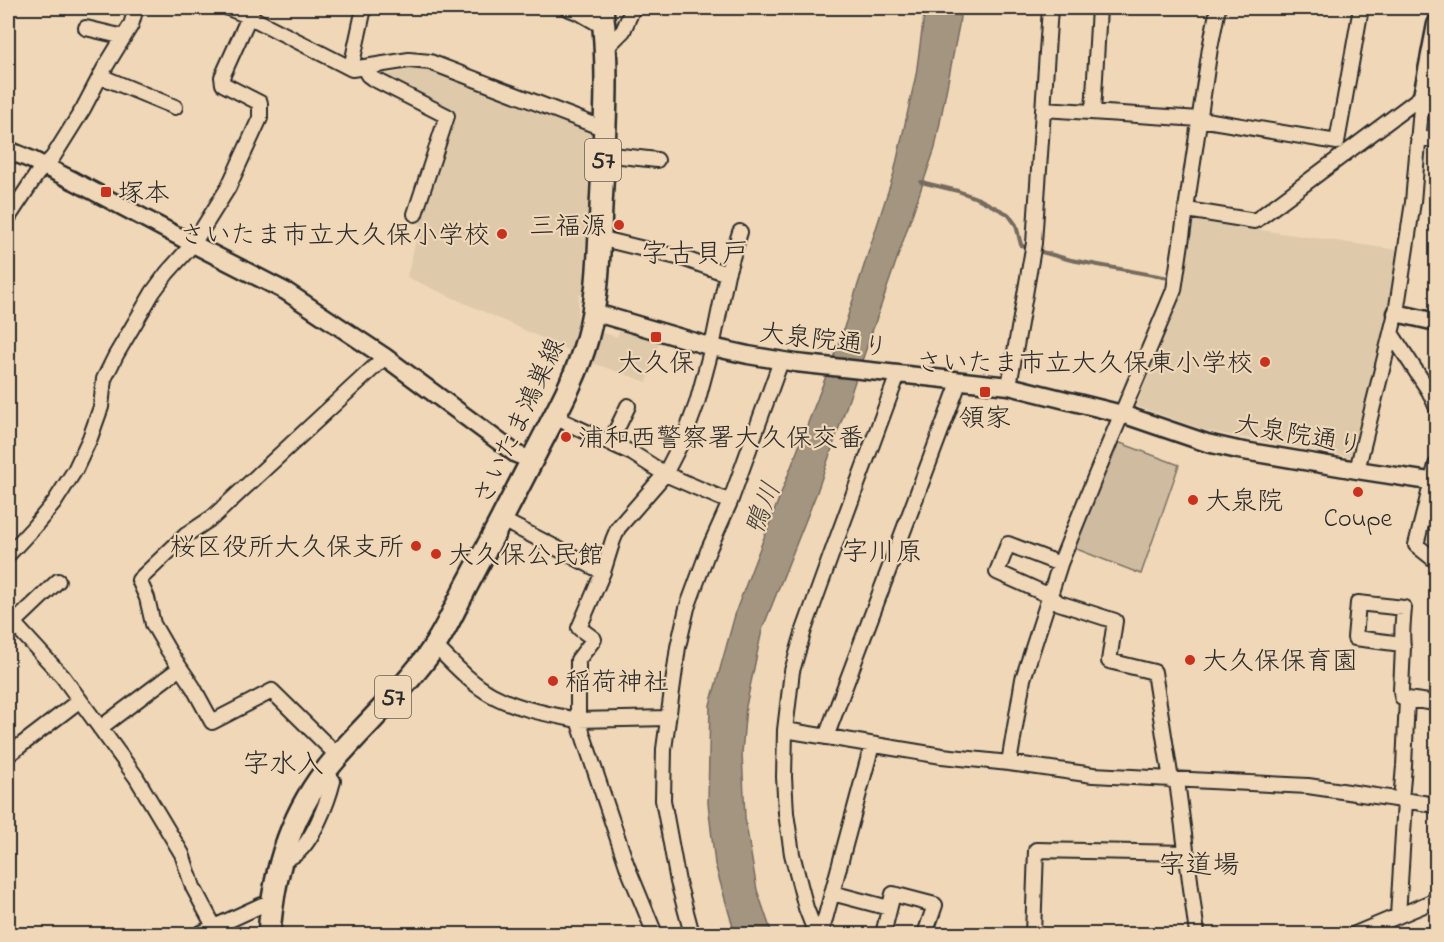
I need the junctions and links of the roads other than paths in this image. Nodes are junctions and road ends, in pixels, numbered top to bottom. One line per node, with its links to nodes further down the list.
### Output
1 (136, 8): 14 (street)
2 (228, 8): 10 (street)
3 (364, 8): 16 (street)
4 (567, 8): 11 (street)
5 (633, 8): 15 (street)
6 (1050, 8): 21 (street)
7 (1099, 8): 22 (street)
8 (1218, 8): 23 (street)
9 (1360, 8): 23 (street)
10 (251, 12): 16 (street); 36 (street)
11 (603, 17): 15 (main road, さいたま鴻巣線 / 57)
12 (1437, 24): 18 (street)
13 (86, 28): 14 (street)
14 (124, 37): 17 (street)
15 (606, 48): 24 (main road, さいたま鴻巣線 / 57)
16 (357, 68): 24 (street); 32 (street)
17 (100, 75): 20 (street); 30 (street)
18 (1422, 101): 19 (street); 25 (street); 31 (street)
19 (1437, 106)
20 (176, 107)
21 (1043, 110): 22 (street); 47 (street)
22 (1093, 112): 23 (street)
23 (1200, 119): 31 (street)
24 (605, 129): 28 (main road, さいたま鴻巣線 / 57)
25 (1418, 137): 26 (street); 39 (street)
26 (1437, 141)
27 (8, 150): 30 (street)
28 (603, 154): 29 (street); 35 (main road, さいたま鴻巣線 / 57)
29 (657, 160)
30 (45, 166): 33 (street); 36 (street)
31 (1186, 210): 50 (street)
32 (415, 214)
33 (8, 218)
34 (740, 232): 37 (street)
35 (599, 238): 37 (street); 38 (main road, さいたま鴻巣線 / 57)
36 (193, 244): 43 (street); 60 (street)
37 (727, 274): 42 (street)
38 (593, 312): 42 (street, 大泉院通り); 51 (main road, さいたま鴻巣線 / 57)
39 (1396, 313): 40 (street); 41 (street)
40 (1437, 322)
41 (1391, 333): 49 (street); 55 (street)
42 (712, 347): 44 (street, 大泉院通り); 56 (street)
43 (385, 357): 53 (street); 69 (street)
44 (788, 362): 45 (street, 大泉院通り); 58 (street)
45 (892, 373): 46 (street, 大泉院通り); 76 (street)
46 (960, 380): 47 (street, 大泉院通り); 77 (street)
47 (1009, 386): 50 (street, 大泉院通り)
48 (628, 406): 52 (street)
49 (1437, 406)
50 (1122, 414): 55 (street, 大泉院通り); 62 (street)
51 (554, 417): 52 (street); 53 (main road, さいたま鴻巣線 / 57)
52 (610, 443): 56 (street)
53 (532, 460): 59 (main road, さいたま鴻巣線 / 57)
54 (1437, 465): 57 (street)
55 (1357, 470): 57 (street, 大泉院通り)
56 (665, 474): 58 (street); 63 (street)
57 (1434, 482): 61 (street)
58 (730, 502): 73 (street)
59 (502, 520): 63 (street); 68 (main road, さいたま鴻巣線 / 57)
60 (8, 555)
61 (1437, 561)
62 (1060, 564): 65 (street); 65 (street)
63 (603, 572): 74 (street)
64 (58, 581): 66 (street)
65 (1050, 596): 80 (street); 82 (street)
66 (10, 620): 71 (street)
67 (1402, 644): 70 (street)
68 (435, 646): 74 (street); 81 (main road, さいたま鴻巣線 / 57)
69 (180, 668): 75 (street); 81 (street)
70 (1407, 699): 72 (street); 83 (street)
71 (80, 700): 75 (street); 79 (street)
72 (1437, 703)
73 (668, 718): 74 (street); 95 (street)
74 (578, 720): 94 (street)
75 (100, 728): 91 (street)
76 (785, 730): 77 (street); 96 (street)
77 (826, 737): 78 (street)
78 (872, 745): 80 (street); 86 (street)
79 (8, 755)
80 (1009, 763): 82 (street)
81 (331, 764): 88 (main road, さいたま鴻巣線 / 57)
82 (1174, 780): 83 (street); 85 (street)
83 (1403, 801): 84 (street); 90 (street)
84 (1437, 805)
85 (1187, 853): 100 (street); 101 (street)
86 (832, 893): 89 (street); 97 (street)
87 (1437, 900): 90 (street)
88 (271, 905): 91 (street); 93 (main road, さいたま鴻巣線 / 57)
89 (890, 908): 98 (street); 99 (street)
90 (1398, 916): 102 (street)
91 (216, 931): 92 (street)
92 (199, 934)
93 (269, 934)
94 (655, 934)
95 (692, 934)
96 (816, 934)
97 (821, 934)
98 (883, 934)
99 (925, 934)
100 (1033, 934)
101 (1197, 934)
102 (1355, 934)

